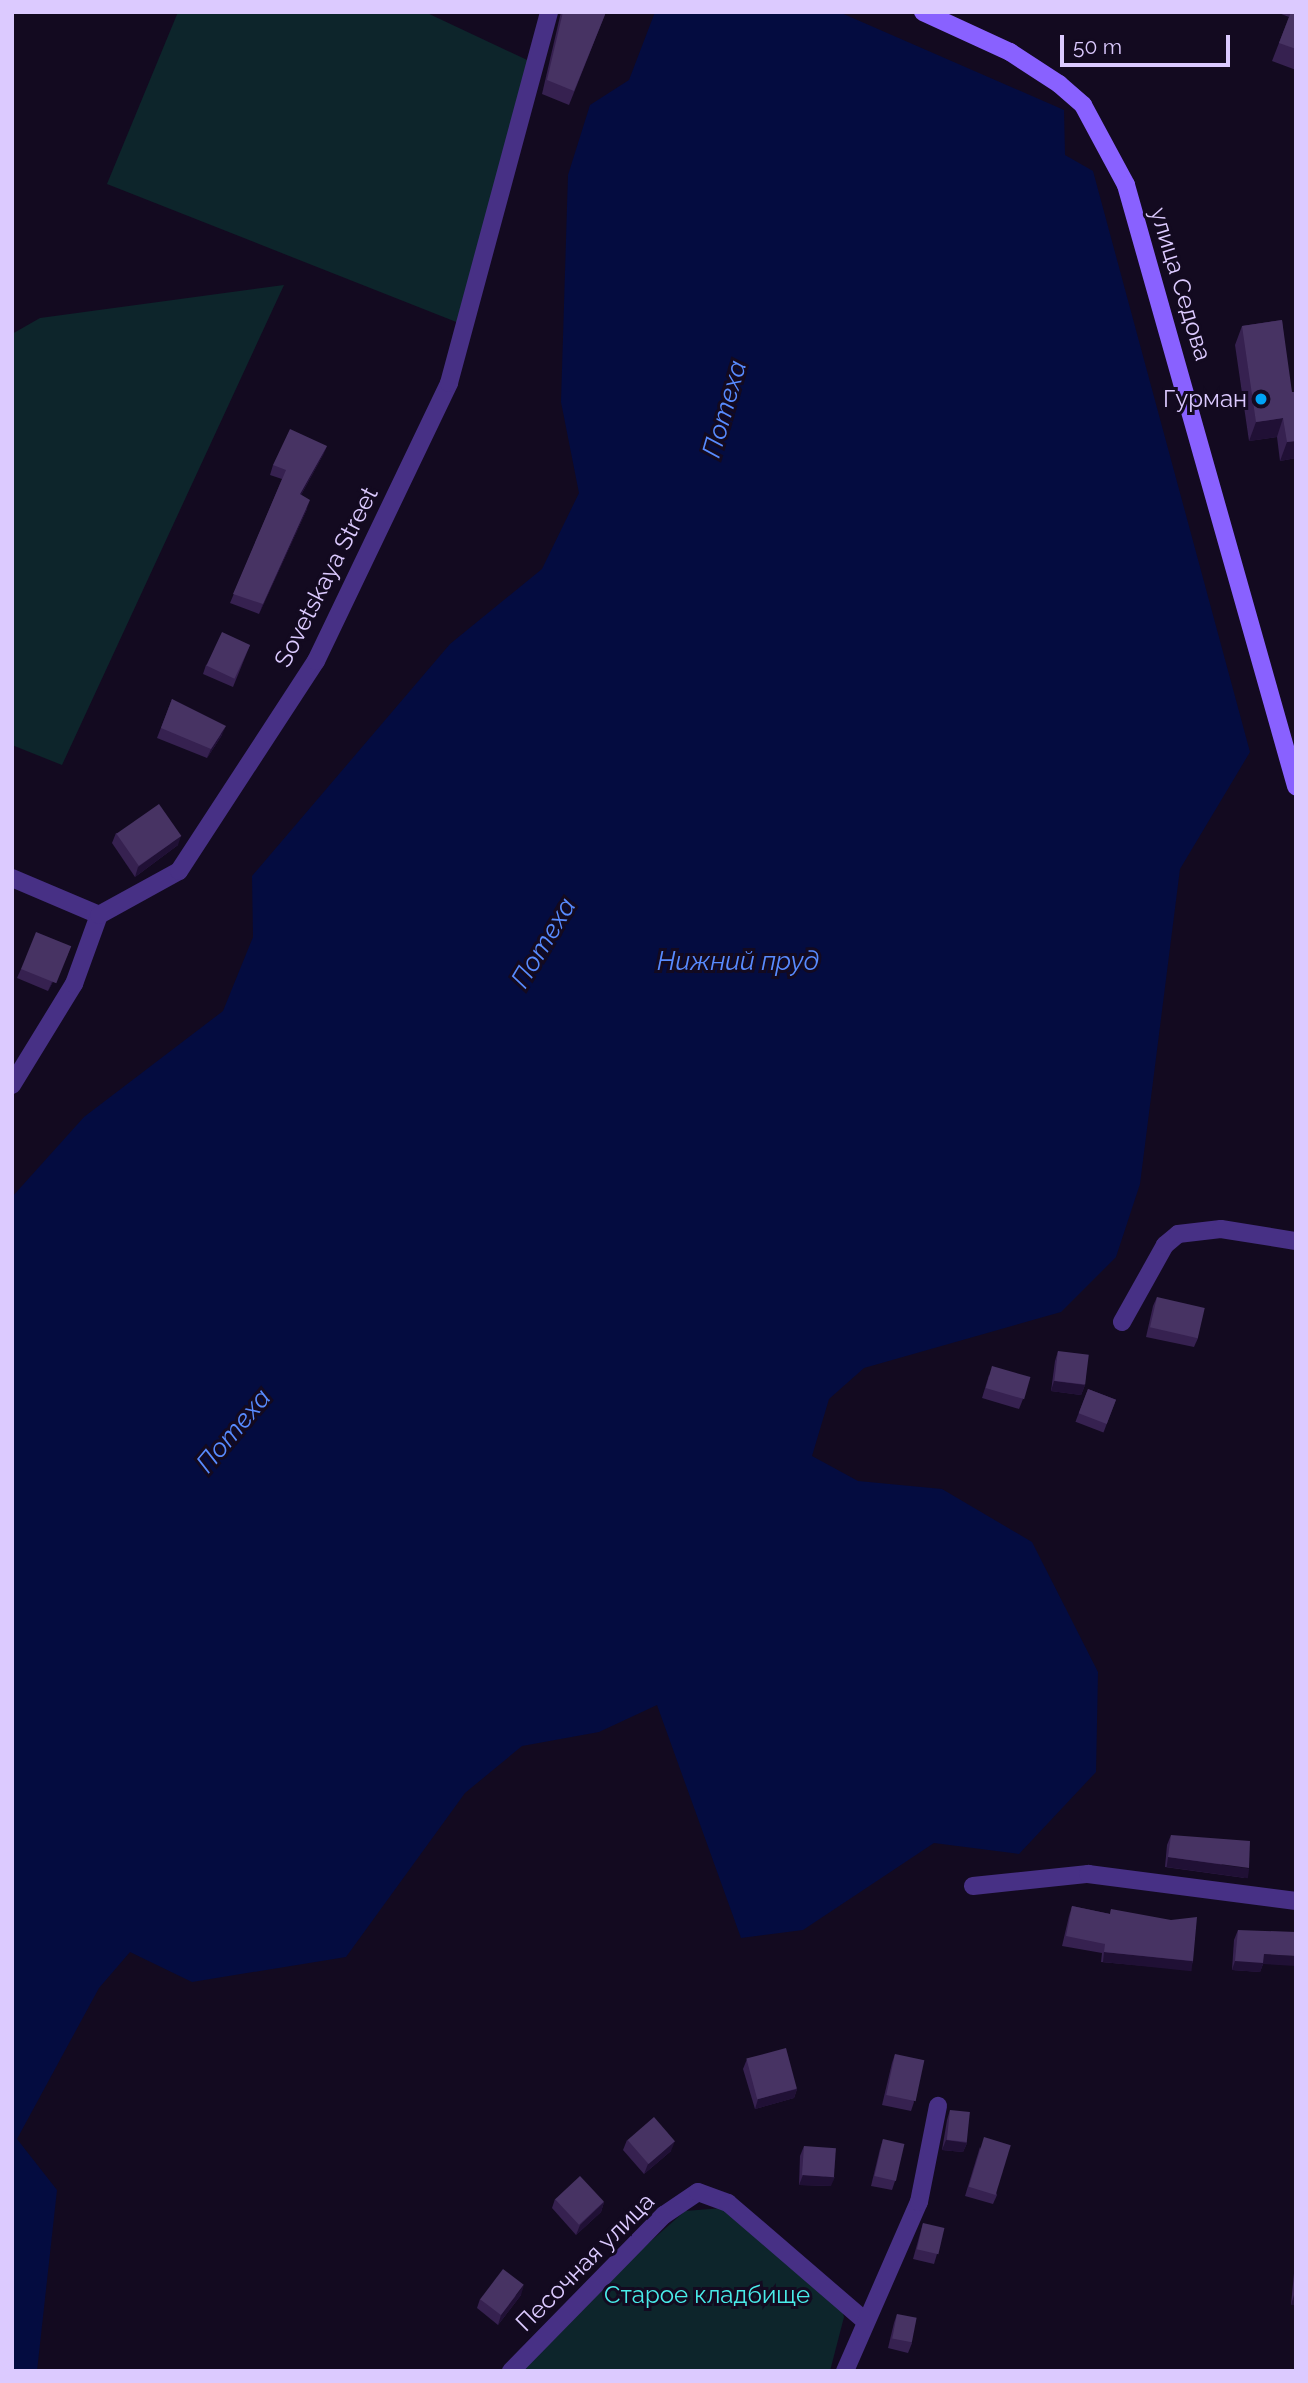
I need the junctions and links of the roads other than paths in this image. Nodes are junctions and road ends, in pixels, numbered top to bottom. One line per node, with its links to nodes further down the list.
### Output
1 (549, 12): 5 (street, Sovetskaya Street)
2 (923, 12): 3 (main road, улица Седова)
3 (1296, 786)
4 (12, 878): 5 (street)
5 (99, 915): 6 (street)
6 (12, 1085)
7 (1296, 1241): 8 (street)
8 (1122, 1322)
9 (972, 1886): 10 (street)
10 (1296, 1901)
11 (938, 2106): 12 (street)
12 (863, 2319): 13 (street, Песочная улица); 14 (street)
13 (511, 2371)
14 (845, 2371)

